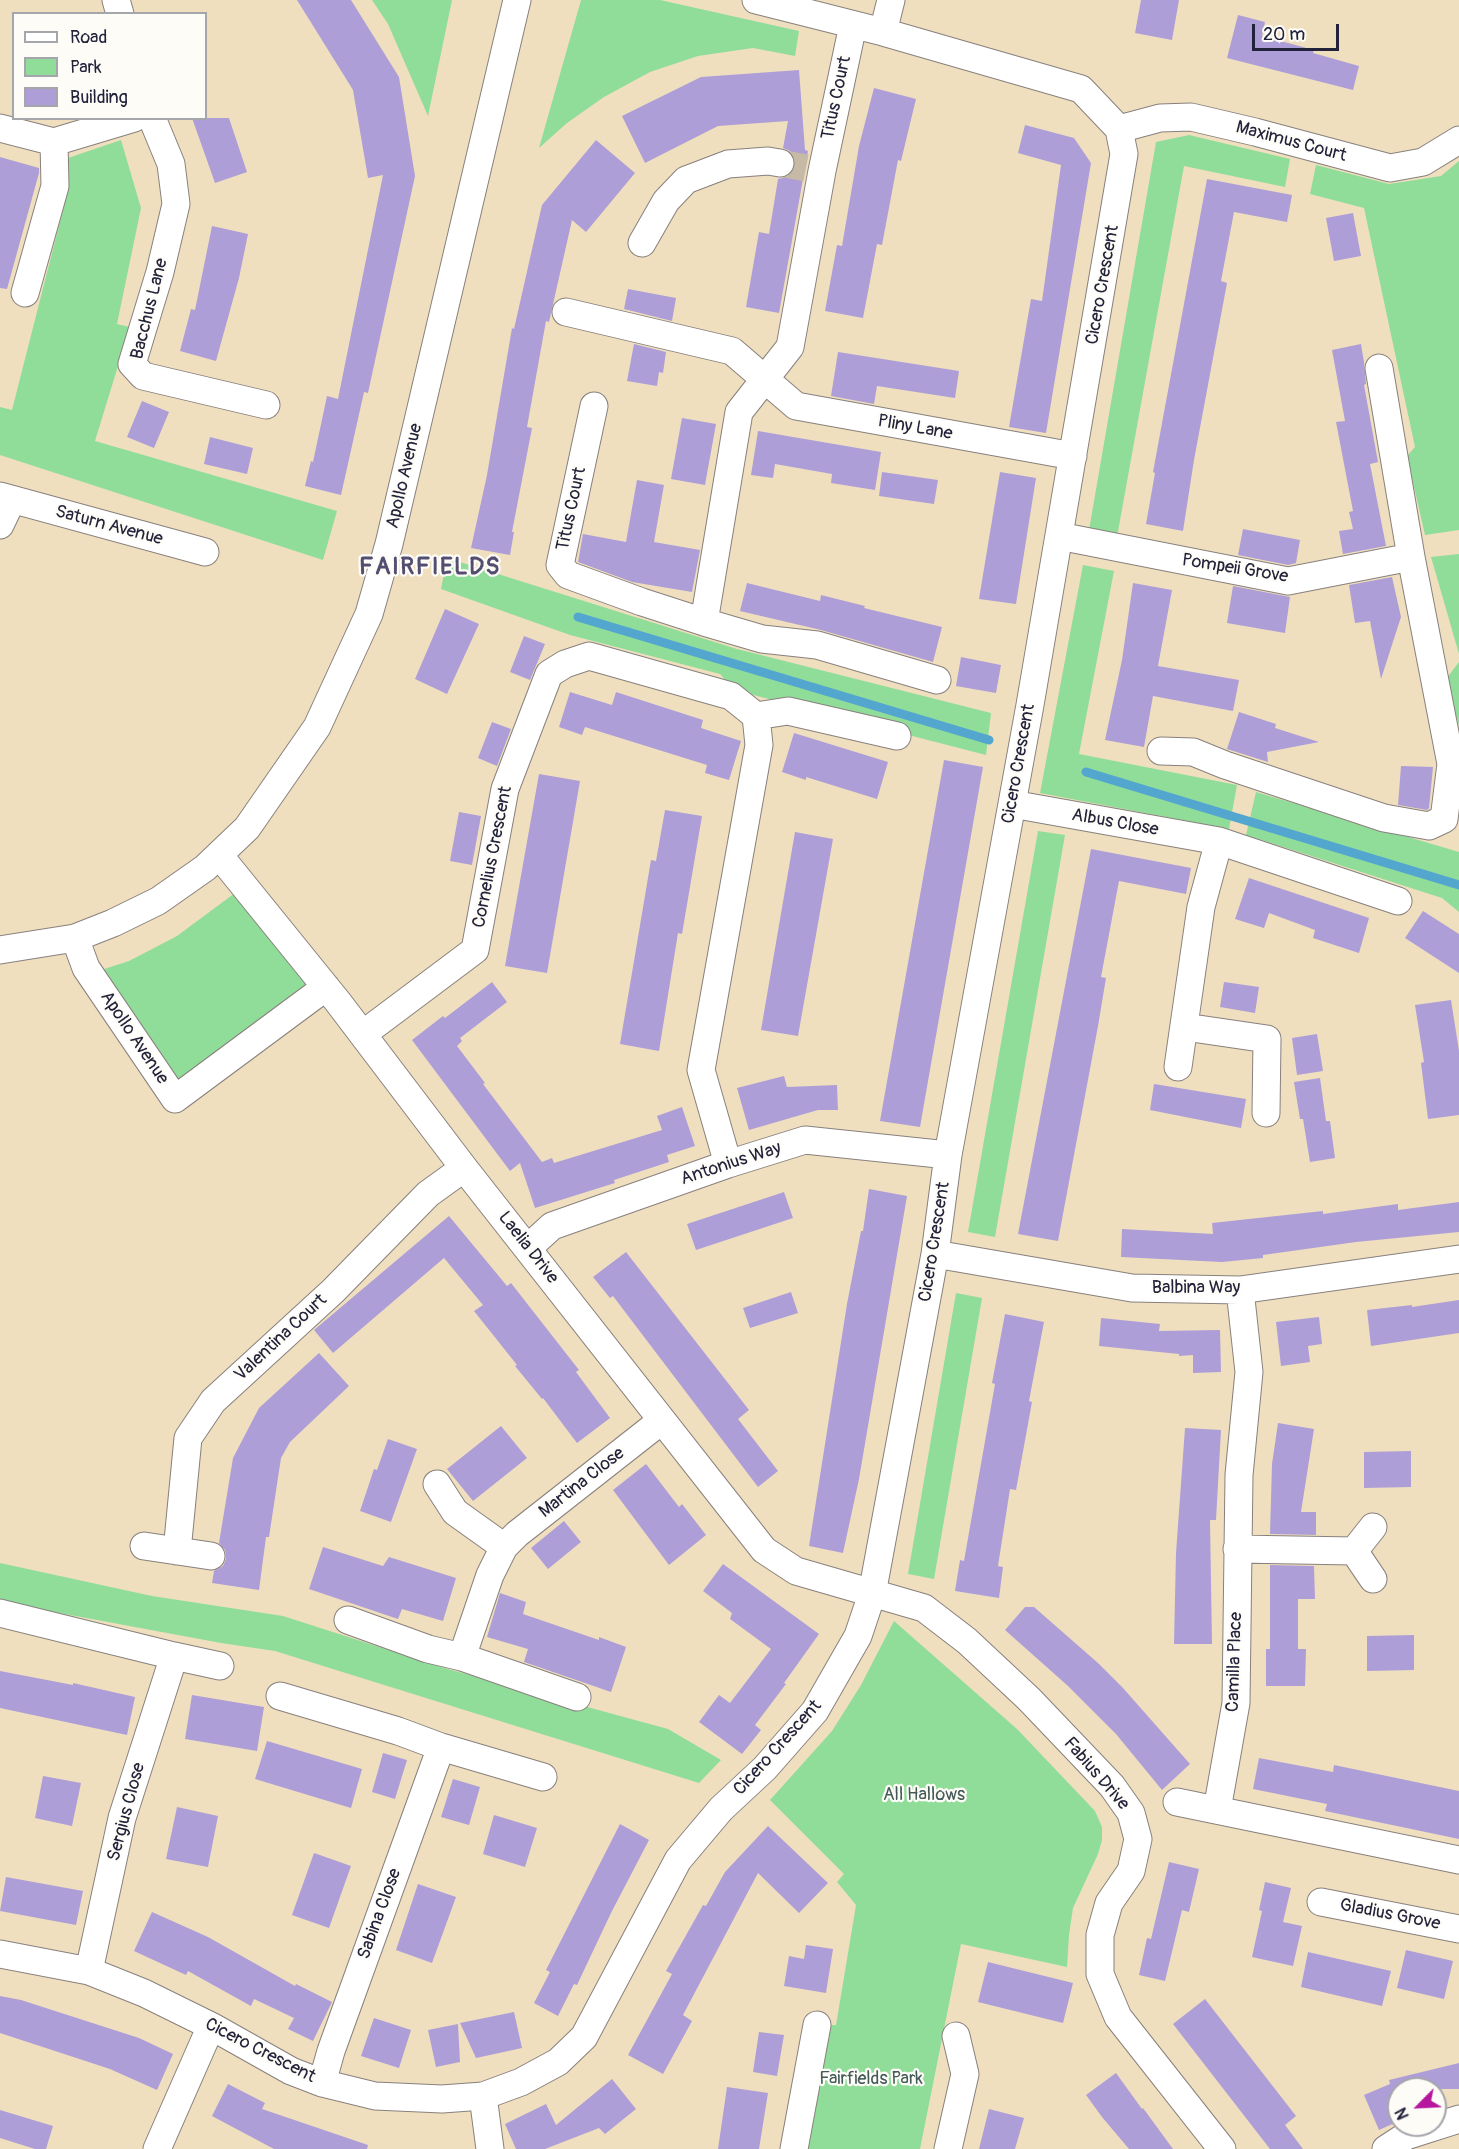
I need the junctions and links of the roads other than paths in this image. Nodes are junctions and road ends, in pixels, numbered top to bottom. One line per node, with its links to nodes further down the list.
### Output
1 (517, 0): 34 (street, Apollo Avenue)
2 (756, 0): 4 (street)
3 (891, 0): 5 (street)
4 (853, 25): 5 (street); 12 (street, Titus Court)
5 (883, 32): 9 (street)
6 (127, 120): 11 (street)
7 (153, 120): 18 (street, Bacchus Lane)
8 (0, 128): 11 (street)
9 (1119, 129): 10 (street, Maximus Court); 20 (street, Cicero Crescent)
10 (1459, 140)
11 (54, 142): 14 (street)
12 (803, 167): 13 (street); 17 (street, Titus Court)
13 (642, 243)
14 (25, 293)
15 (566, 312): 17 (street)
16 (1379, 368): 25 (street)
17 (766, 380): 20 (street, Pliny Lane); 26 (street, Titus Court)
18 (266, 405)
19 (594, 406): 26 (street, Titus Court)
20 (1073, 456): 23 (street, Cicero Crescent)
21 (6, 498): 22 (street, Saturn Avenue); 24 (street, Saturn Avenue)
22 (0, 525)
23 (1059, 536): 25 (street, Pompeii Grove); 31 (street, Cicero Crescent)
24 (205, 552)
25 (1411, 557): 32 (street)
26 (704, 622): 27 (street, Titus Court)
27 (938, 680)
28 (756, 716): 29 (street); 40 (street, Cornelius Crescent); 44 (street)
29 (897, 736)
30 (1161, 752): 32 (street)
31 (1012, 804): 33 (street, Albus Close); 43 (street, Cicero Crescent)
32 (1451, 826)
33 (1219, 841): 35 (street, Albus Close); 39 (street)
34 (219, 855): 36 (street, Apollo Avenue); 38 (street, Laelia Drive)
35 (1398, 901)
36 (75, 938): 37 (street, Apollo Avenue); 38 (street, Apollo Avenue)
37 (0, 950)
38 (326, 987): 40 (street, Laelia Drive)
39 (1185, 1027): 41 (street); 42 (street)
40 (363, 1034): 45 (street, Laelia Drive)
41 (1178, 1067)
42 (1266, 1113)
43 (948, 1155): 44 (street, Antonius Way); 47 (street, Cicero Crescent)
44 (728, 1164): 46 (street, Antonius Way)
45 (464, 1168): 46 (street, Laelia Drive); 56 (street, Valentina Court)
46 (528, 1248): 50 (street, Laelia Drive)
47 (935, 1254): 49 (street, Balbina Way); 60 (street, Cicero Crescent)
48 (1459, 1259): 49 (street, Balbina Way)
49 (1240, 1290): 55 (street, Camilla Place)
50 (661, 1421): 54 (street, Martina Close); 60 (street, Laelia Drive)
51 (437, 1484): 54 (street)
52 (1373, 1527): 57 (street)
53 (144, 1545): 56 (street)
54 (504, 1547): 64 (street, Martina Close)
55 (1237, 1549): 57 (street); 71 (street, Camilla Place)
56 (177, 1551): 58 (street)
57 (1354, 1551): 59 (street)
58 (211, 1556)
59 (1372, 1579)
60 (872, 1594): 81 (street, Cicero Crescent); 87 (street, Fabius Drive)
61 (0, 1613): 63 (street)
62 (348, 1620): 64 (street)
63 (174, 1656): 65 (street); 76 (street, Sergius Close)
64 (462, 1657): 67 (street)
65 (220, 1666)
66 (280, 1696): 68 (street)
67 (577, 1697)
68 (441, 1747): 69 (street); 80 (street, Sabina Close)
69 (543, 1777)
70 (1178, 1802): 71 (street)
71 (1217, 1810): 72 (street)
72 (1459, 1860)
73 (1321, 1902): 74 (street, Gladius Grove)
74 (1459, 1929)
75 (0, 1954): 76 (street, Cicero Crescent)
76 (89, 1971): 78 (street, Cicero Crescent)
77 (817, 2025): 85 (street)
78 (211, 2026): 80 (street, Cicero Crescent); 83 (street)
79 (956, 2036): 86 (street)
80 (322, 2083): 81 (street, Cicero Crescent)
81 (483, 2096): 84 (street)
82 (1459, 2119): 88 (street)
83 (157, 2149)
84 (490, 2149)
85 (794, 2149)
86 (948, 2149)
87 (1222, 2149)
88 (1386, 2149)

